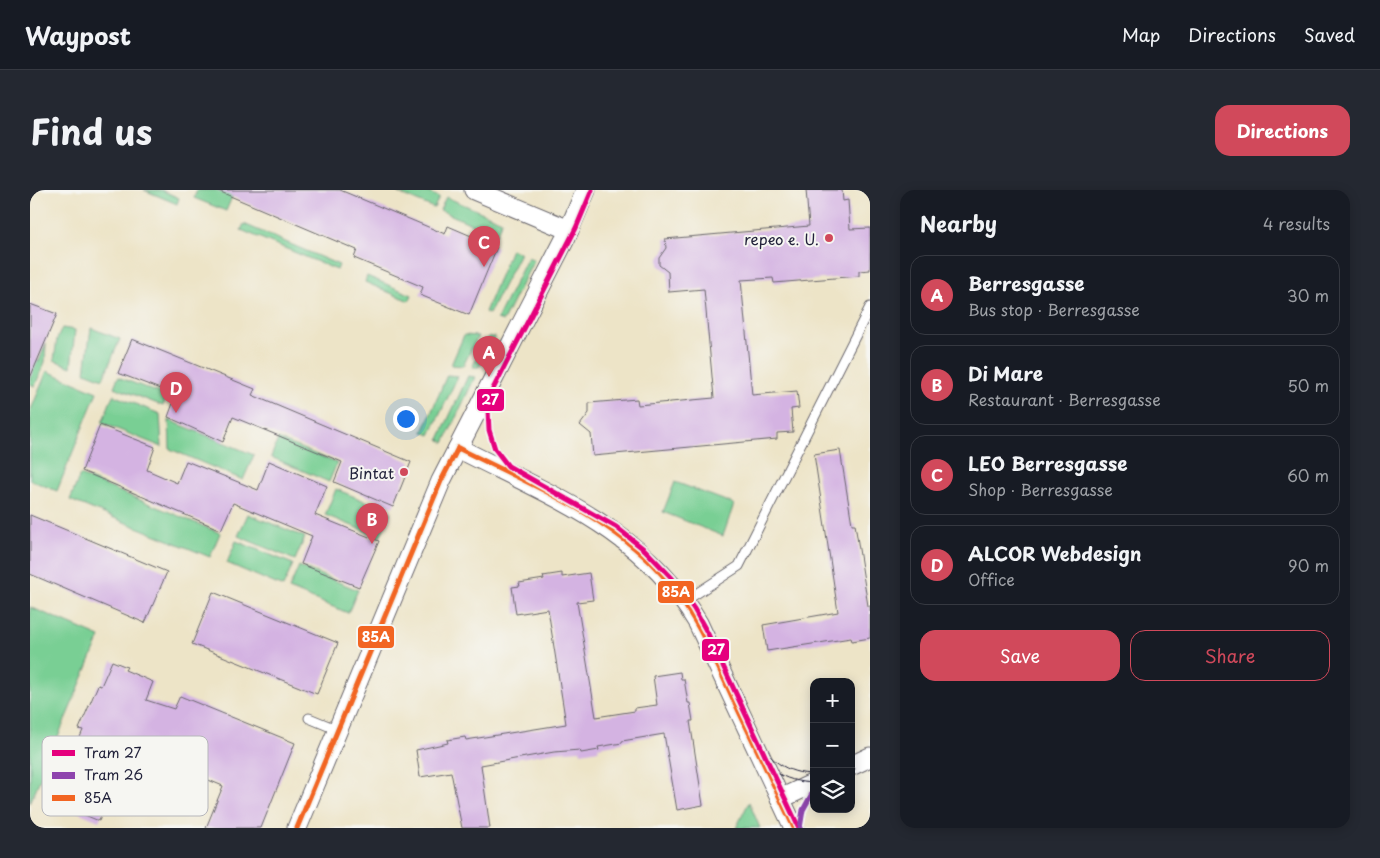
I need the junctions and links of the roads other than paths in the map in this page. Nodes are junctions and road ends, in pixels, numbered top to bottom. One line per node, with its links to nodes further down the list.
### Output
1 (474, 190): 3 (street)
2 (586, 190): 3 (street)
3 (569, 230): 5 (street)
4 (870, 307): 6 (lane)
5 (458, 448): 6 (street); 8 (street)
6 (685, 601): 12 (street)
7 (309, 718): 8 (lane)
8 (338, 730): 13 (street)
9 (870, 757): 10 (street)
10 (855, 764)
11 (810, 785): 12 (street)
12 (780, 799): 14 (street)
13 (297, 828)
14 (794, 828)

